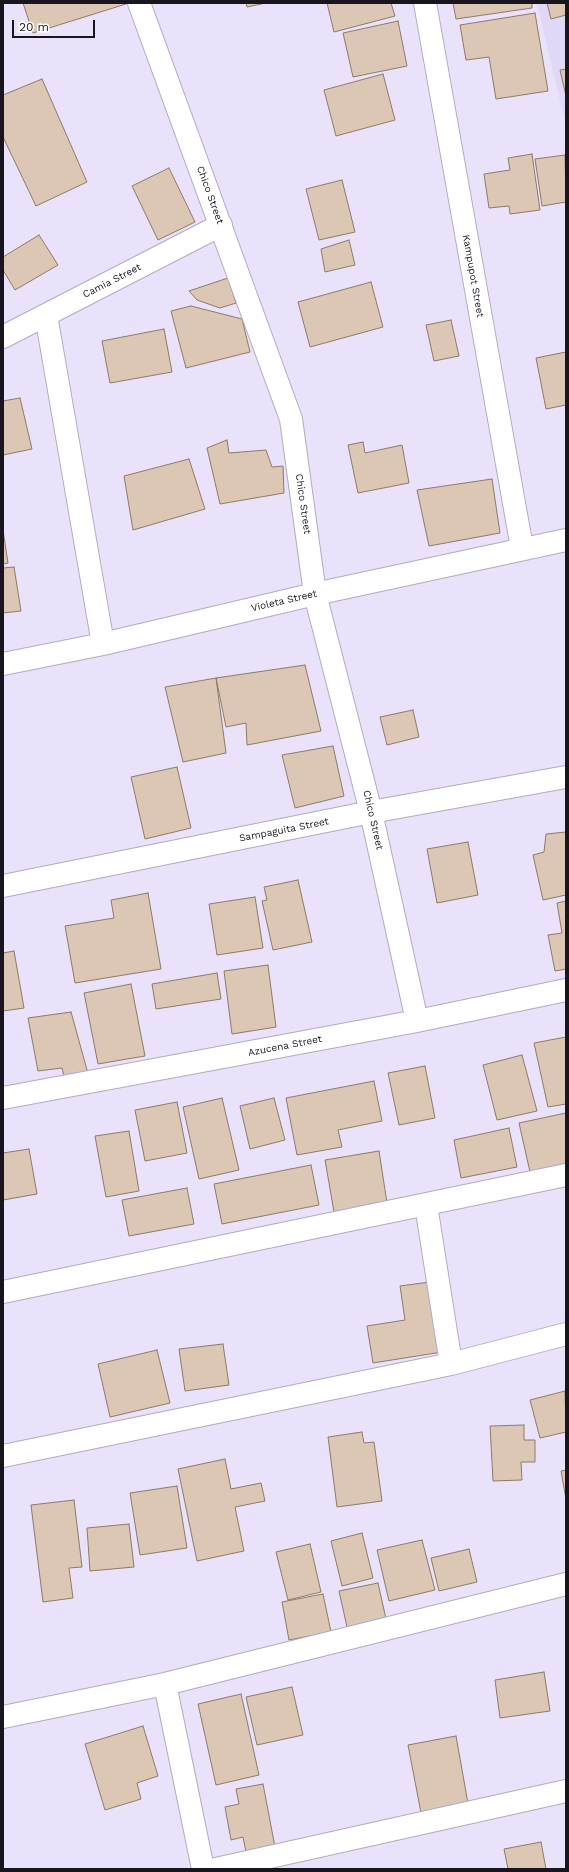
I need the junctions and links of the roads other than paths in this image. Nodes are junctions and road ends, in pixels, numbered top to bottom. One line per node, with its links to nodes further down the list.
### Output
1 (139, 3): 3 (street, Chico Street)
2 (425, 3): 7 (street, Kampupot Street)
3 (221, 225): 4 (street, Camia Street); 8 (street, Chico Street)
4 (46, 315): 5 (street, Camia Street); 9 (street)
5 (3, 337)
6 (566, 540): 7 (street, Violeta Street)
7 (522, 548): 8 (street, Violeta Street)
8 (315, 594): 9 (street, Violeta Street); 12 (street, Chico Street)
9 (103, 644): 10 (street, Violeta Street)
10 (3, 664)
11 (566, 777): 12 (street, Sampaguita Street)
12 (372, 812): 13 (street, Sampaguita Street); 15 (street, Chico Street)
13 (3, 886)
14 (566, 990): 15 (street, Azucena Street)
15 (417, 1021): 16 (street, Azucena Street)
16 (3, 1098)
17 (566, 1175): 18 (street)
18 (426, 1205): 19 (street); 21 (street)
19 (3, 1292)
20 (566, 1334): 21 (street)
21 (452, 1364): 22 (street)
22 (3, 1456)
23 (566, 1584): 24 (street)
24 (165, 1684): 25 (street); 27 (street)
25 (3, 1717)
26 (566, 1791): 28 (street)
27 (203, 1869)
28 (216, 1869)

